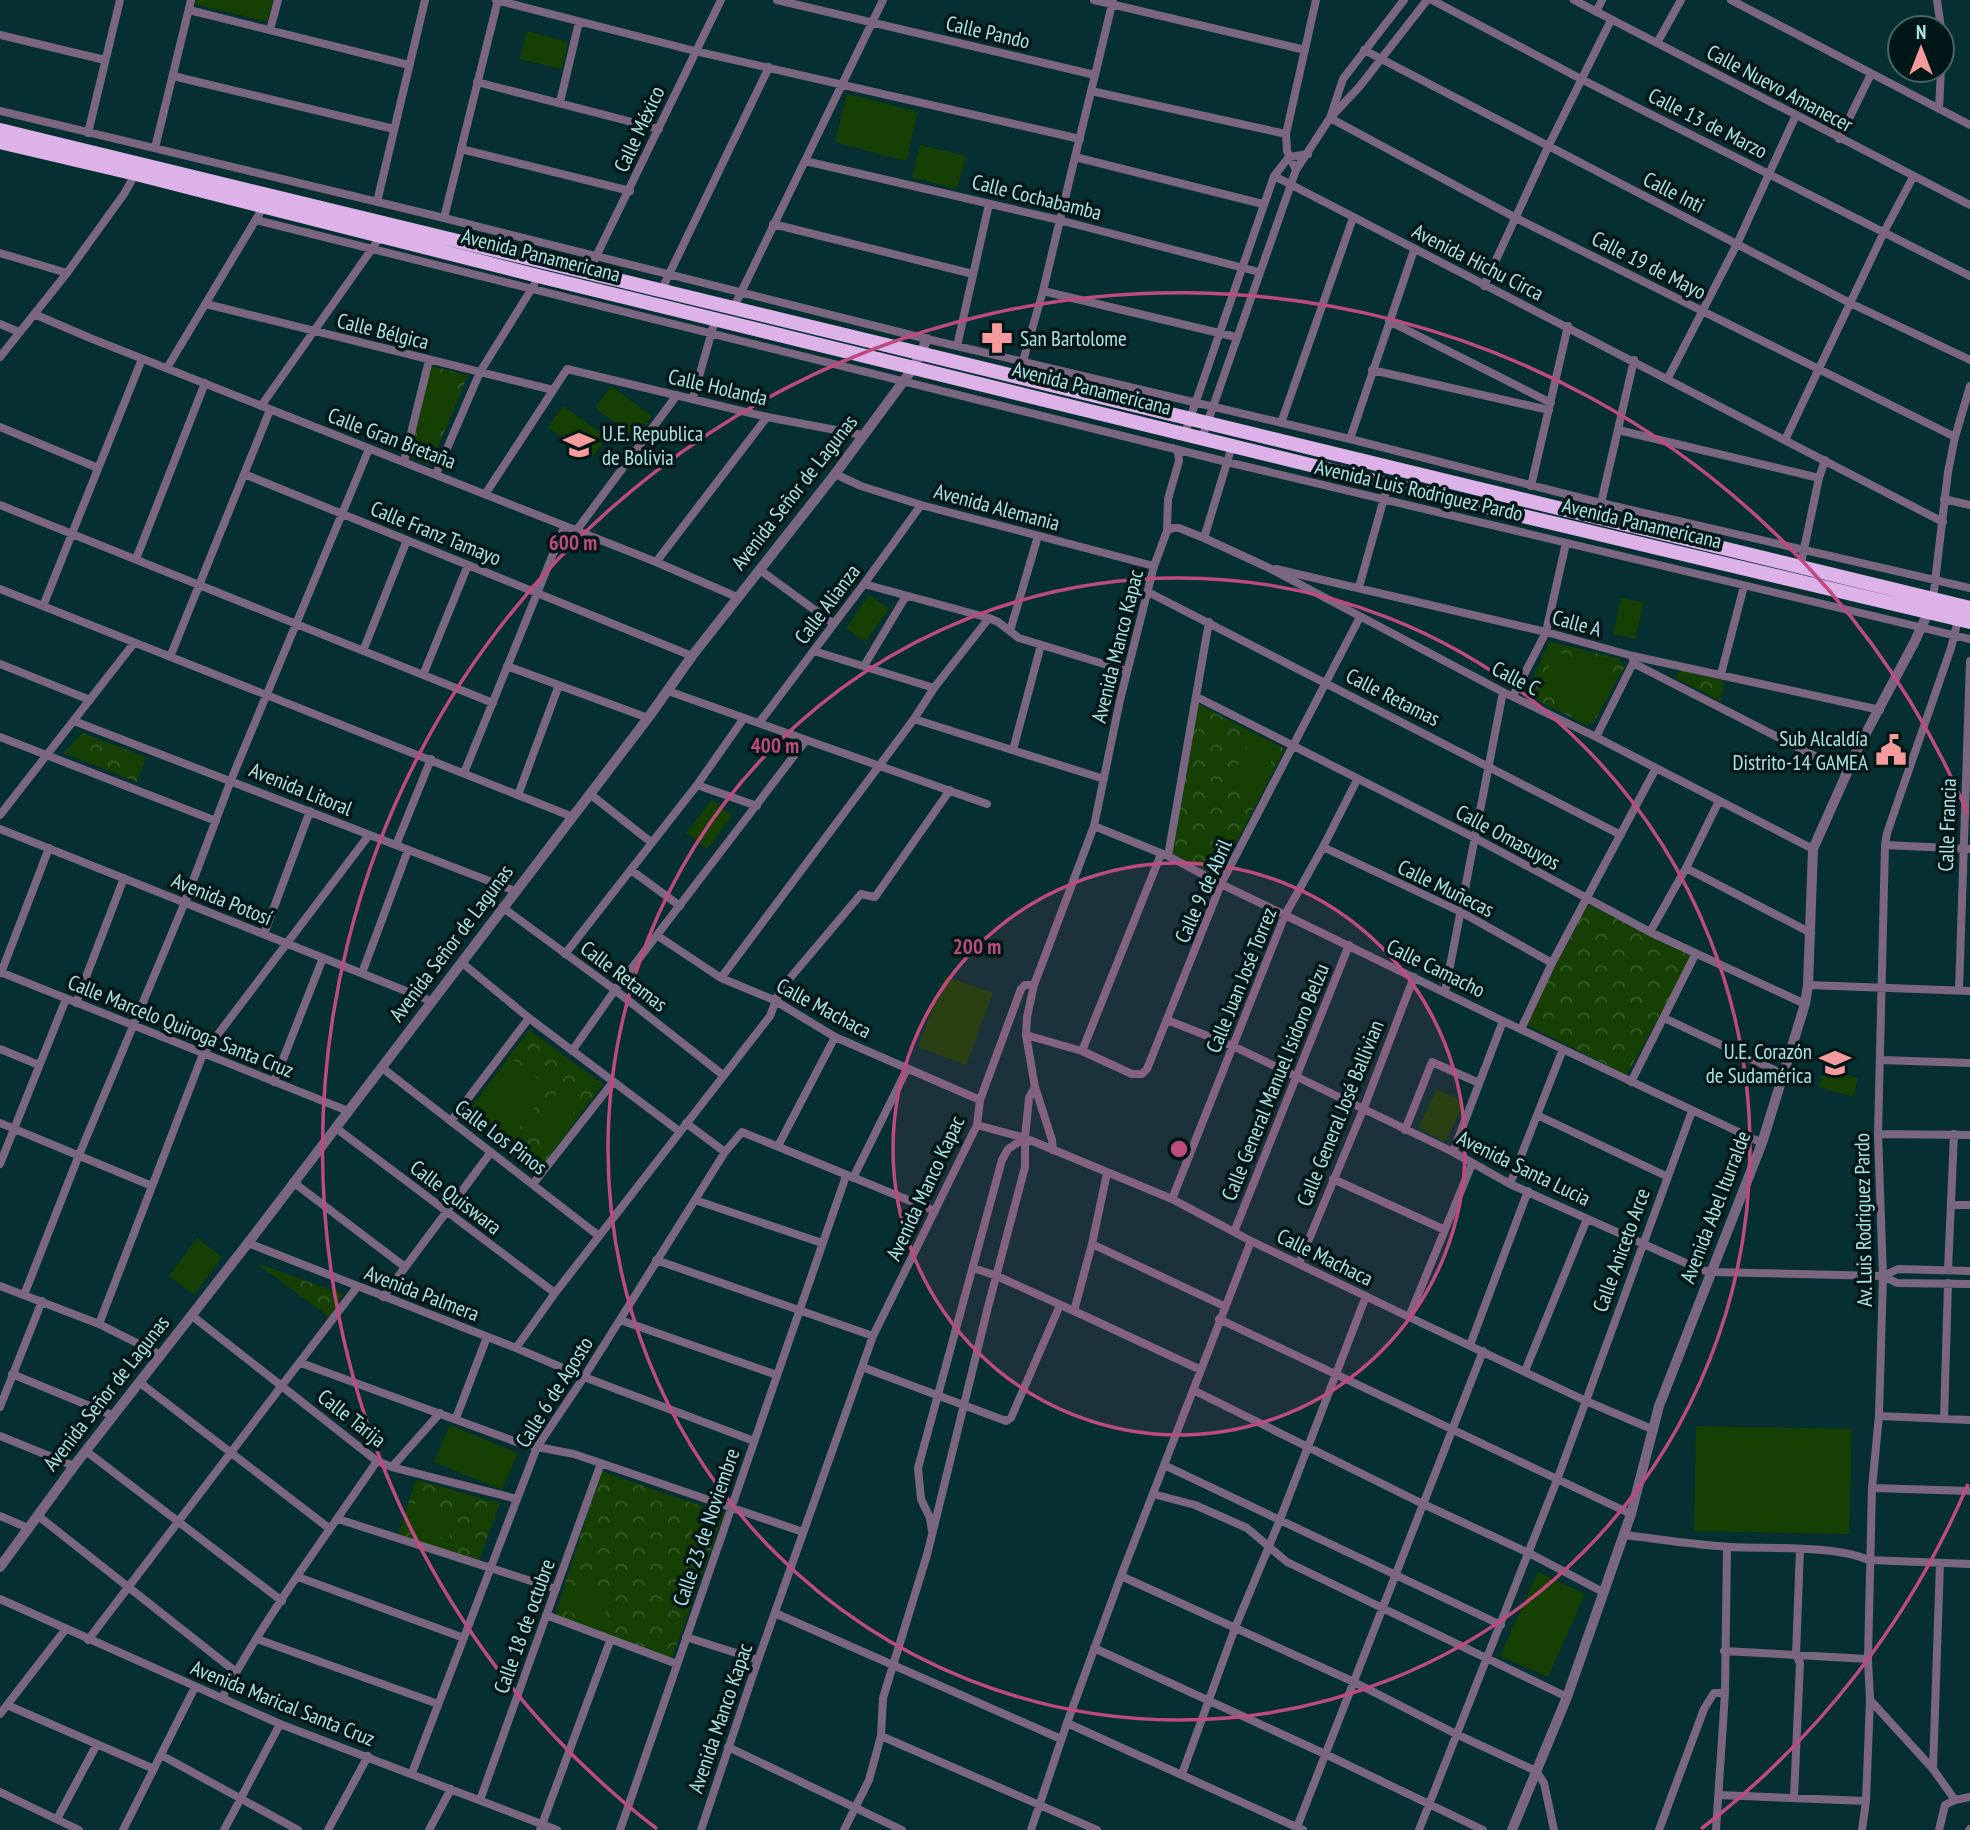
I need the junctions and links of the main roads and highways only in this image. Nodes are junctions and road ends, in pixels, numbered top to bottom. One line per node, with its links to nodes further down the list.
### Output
1 (0, 130): 3 (highway, Avenida Panamericana)
2 (0, 142): 3 (highway, Avenida Panamericana)
3 (138, 169): 4 (highway, Avenida Panamericana); 4 (highway, Avenida Panamericana)
4 (917, 360): 5 (highway, Avenida Panamericana)
5 (1205, 431): 6 (highway, Avenida Panamericana); 6 (highway, Avenida Panamericana)
6 (1931, 606): 7 (highway, Avenida Panamericana); 8 (highway, Avenida Panamericana)
7 (1970, 608)
8 (1964, 621)

